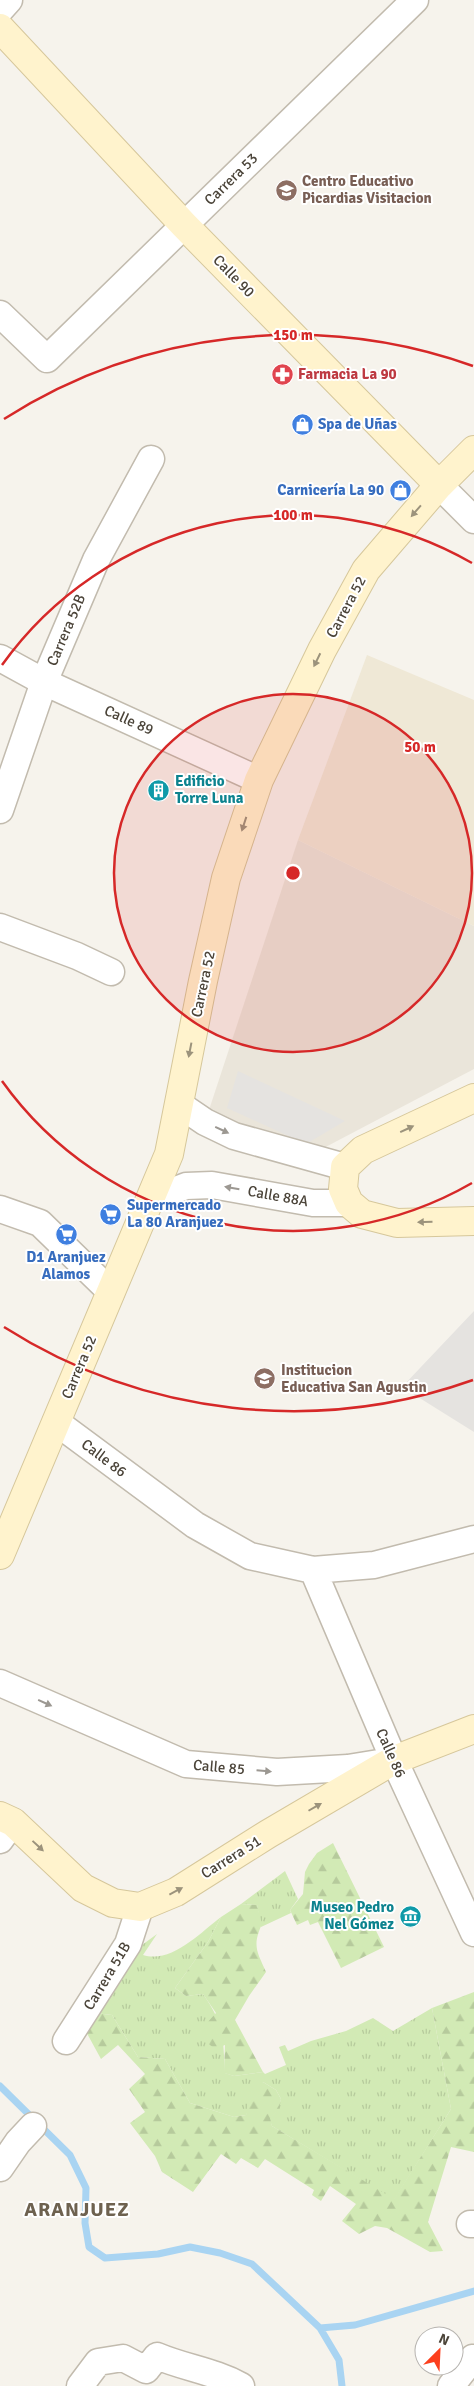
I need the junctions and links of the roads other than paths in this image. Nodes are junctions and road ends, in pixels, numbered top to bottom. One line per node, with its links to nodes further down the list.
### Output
1 (9, 0): 3 (street)
2 (415, 0): 5 (street, Carrera 53)
3 (0, 10)
4 (0, 28): 5 (street, Calle 90)
5 (184, 225): 6 (street, Carrera 53); 9 (street, Calle 90)
6 (0, 314)
7 (474, 450): 9 (street, Carrera 52)
8 (151, 459): 12 (street, Carrera 52B)
9 (439, 485): 10 (street, Calle 90); 13 (street, Carrera 52, one-way to 13)
10 (474, 520)
11 (0, 658): 12 (street, Calle 89)
12 (44, 682): 13 (street, Calle 89); 14 (street, Carrera 52B)
13 (259, 780): 18 (street, Carrera 52, one-way to 18)
14 (0, 810)
15 (0, 926): 16 (street)
16 (111, 972)
17 (474, 1098): 19 (street, one-way to 17)
18 (180, 1105): 19 (street, one-way to 19); 20 (street, Carrera 52)
19 (345, 1167): 21 (street)
20 (150, 1200): 21 (street, Calle 88A, one-way to 20); 24 (street, Carrera 52)
21 (349, 1203): 23 (street, one-way to 21)
22 (0, 1209): 24 (street)
23 (474, 1221)
24 (111, 1292): 25 (street, Carrera 52)
25 (56, 1422): 27 (street, Carrera 52); 28 (street, Calle 86)
26 (474, 1539): 28 (street, Calle 86)
27 (0, 1555)
28 (313, 1570): 31 (street, Calle 86)
29 (0, 1683): 31 (street, Calle 85, one-way to 31)
30 (474, 1729): 31 (street, Carrera 51)
31 (394, 1760): 33 (street, Carrera 51, one-way to 31); 34 (street, Calle 86)
32 (4, 1826): 33 (street, Carrera 51, one-way to 33)
33 (140, 1907): 35 (street, Carrera 51B)
34 (474, 1933)
35 (66, 2041)
36 (26, 2134): 37 (street)
37 (0, 2168)
38 (473, 2358): 41 (street)
39 (80, 2386): 40 (street)
40 (241, 2386)
41 (451, 2386)

